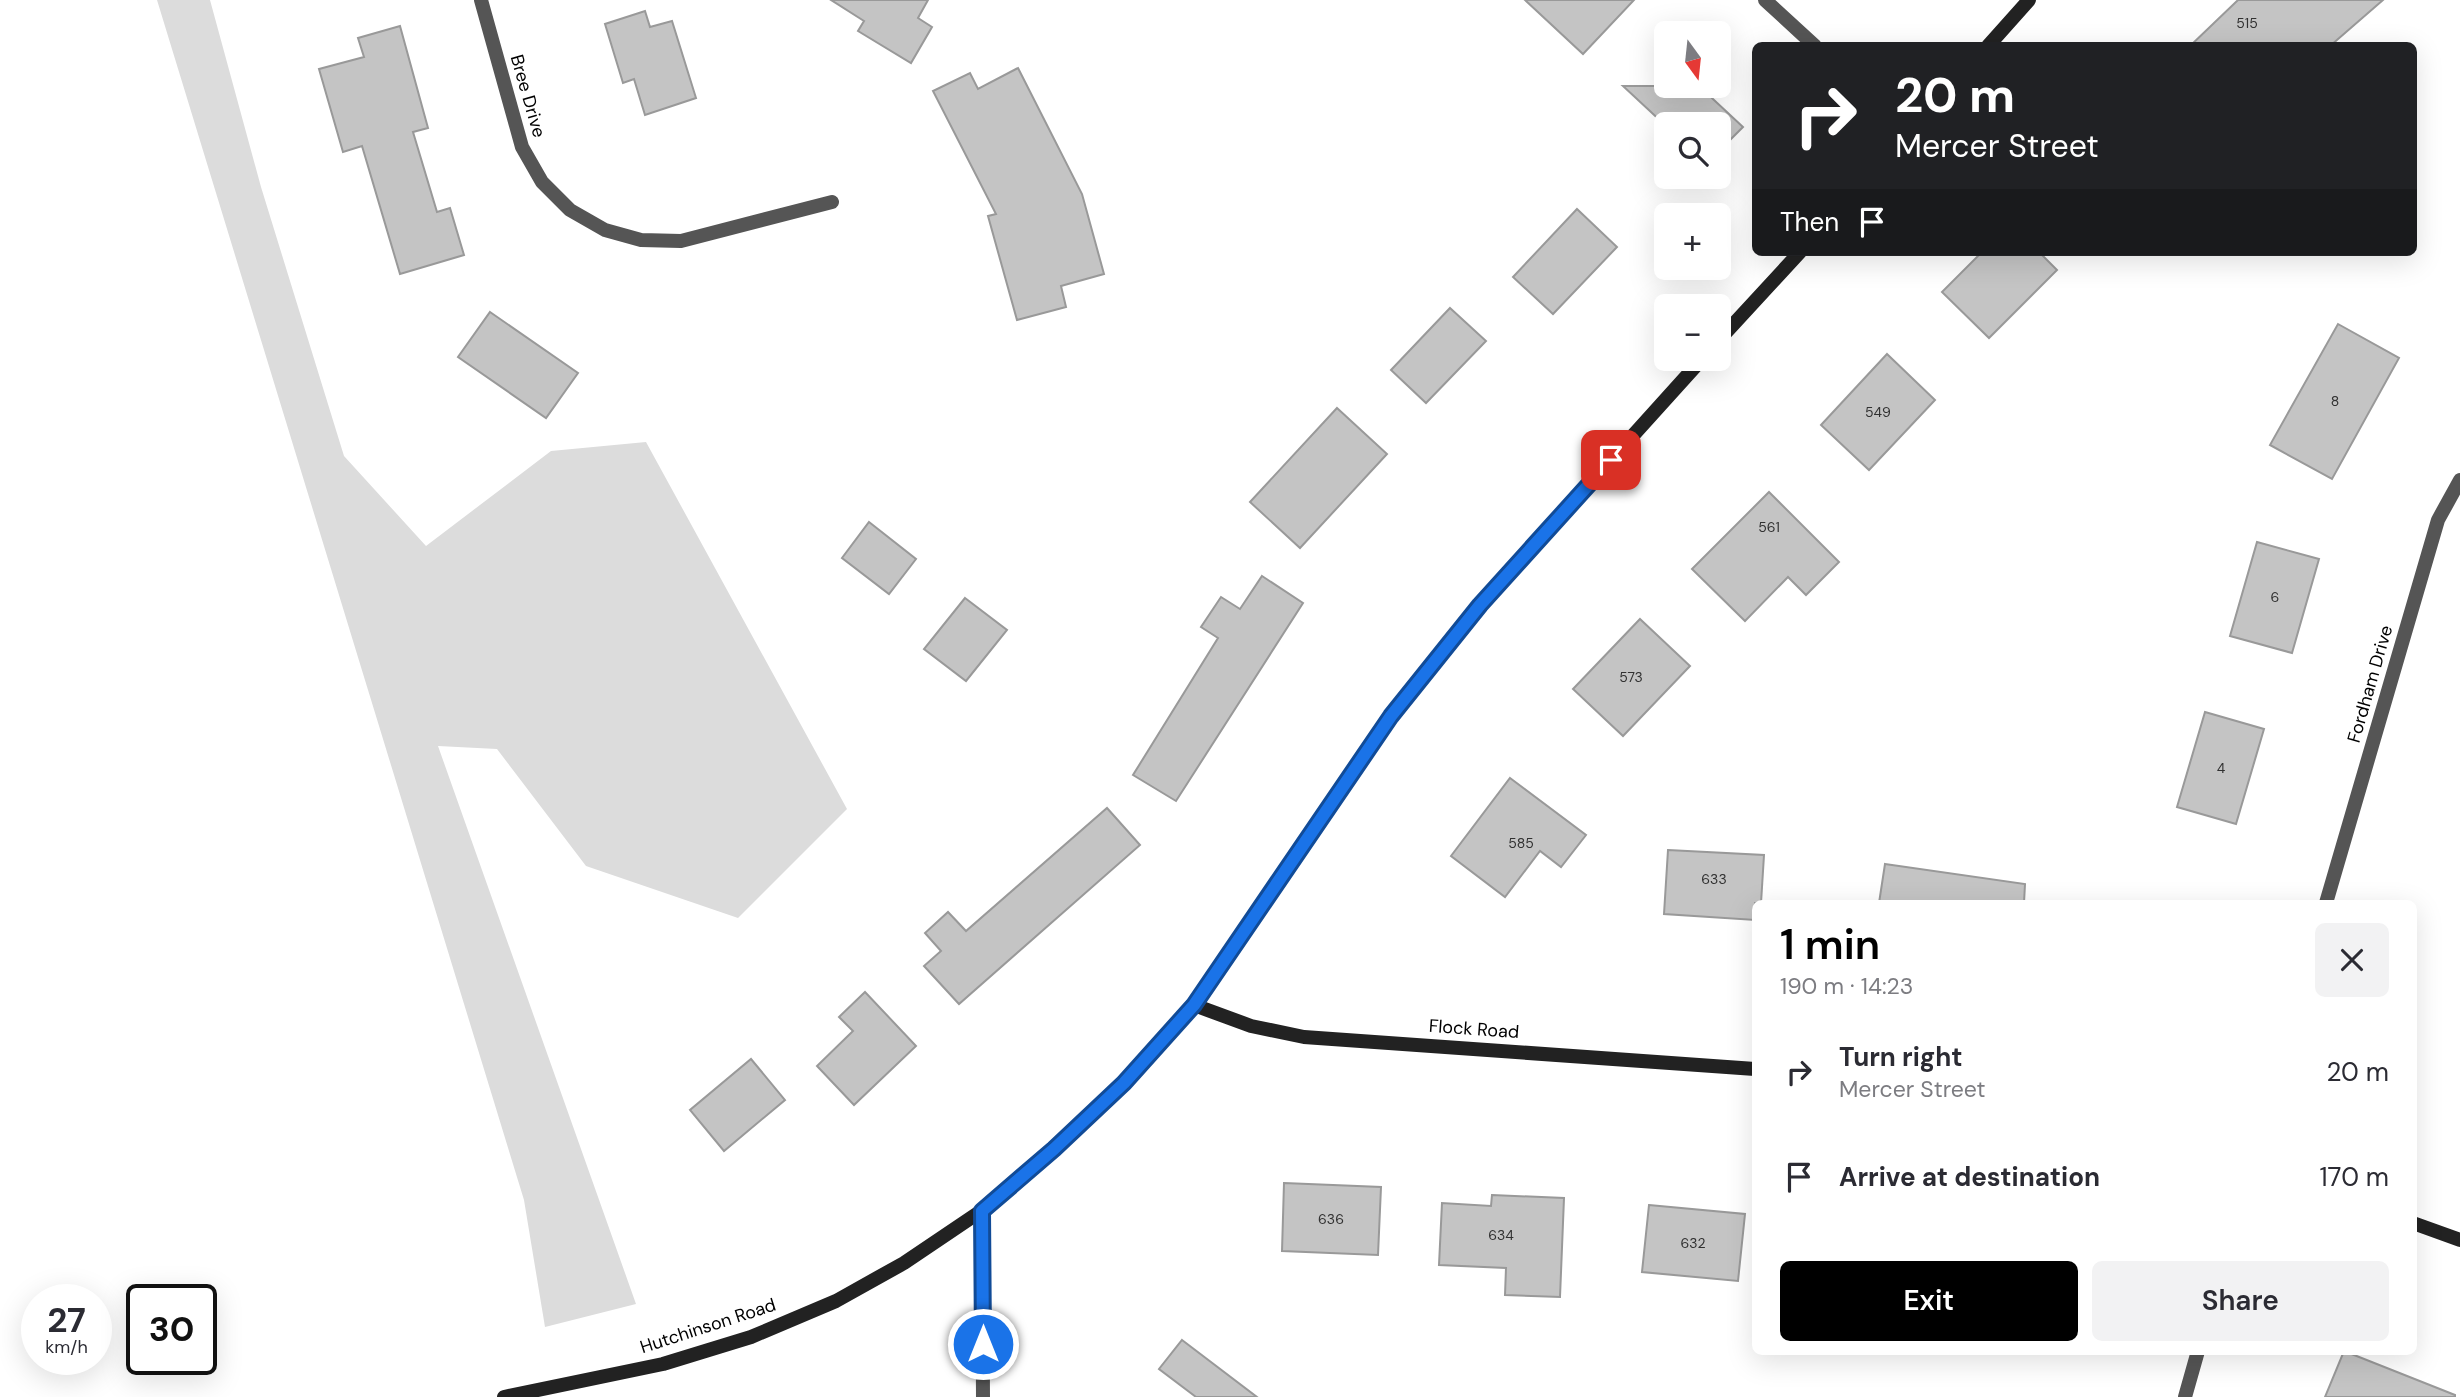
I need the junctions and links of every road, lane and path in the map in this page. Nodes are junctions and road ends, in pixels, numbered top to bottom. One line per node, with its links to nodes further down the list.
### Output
1 (481, 0): 6 (street, Bree Drive)
2 (1765, 0): 4 (street)
3 (2029, 0): 5 (street)
4 (1811, 42)
5 (1992, 42)
6 (832, 202)
7 (1796, 256): 8 (street)
8 (1731, 327)
9 (1691, 371): 12 (street, Hutchinson Road)
10 (2460, 481): 11 (street, Fordham Drive)
11 (2327, 900)
12 (1194, 1005): 13 (street, Flock Road); 14 (street, Hutchinson Road)
13 (1752, 1069)
14 (982, 1211): 18 (street, Hutchinson Road); 19 (street)
15 (2417, 1224): 16 (street)
16 (2460, 1240)
17 (2197, 1355): 20 (street)
18 (504, 1397)
19 (983, 1397)
20 (2185, 1397)

